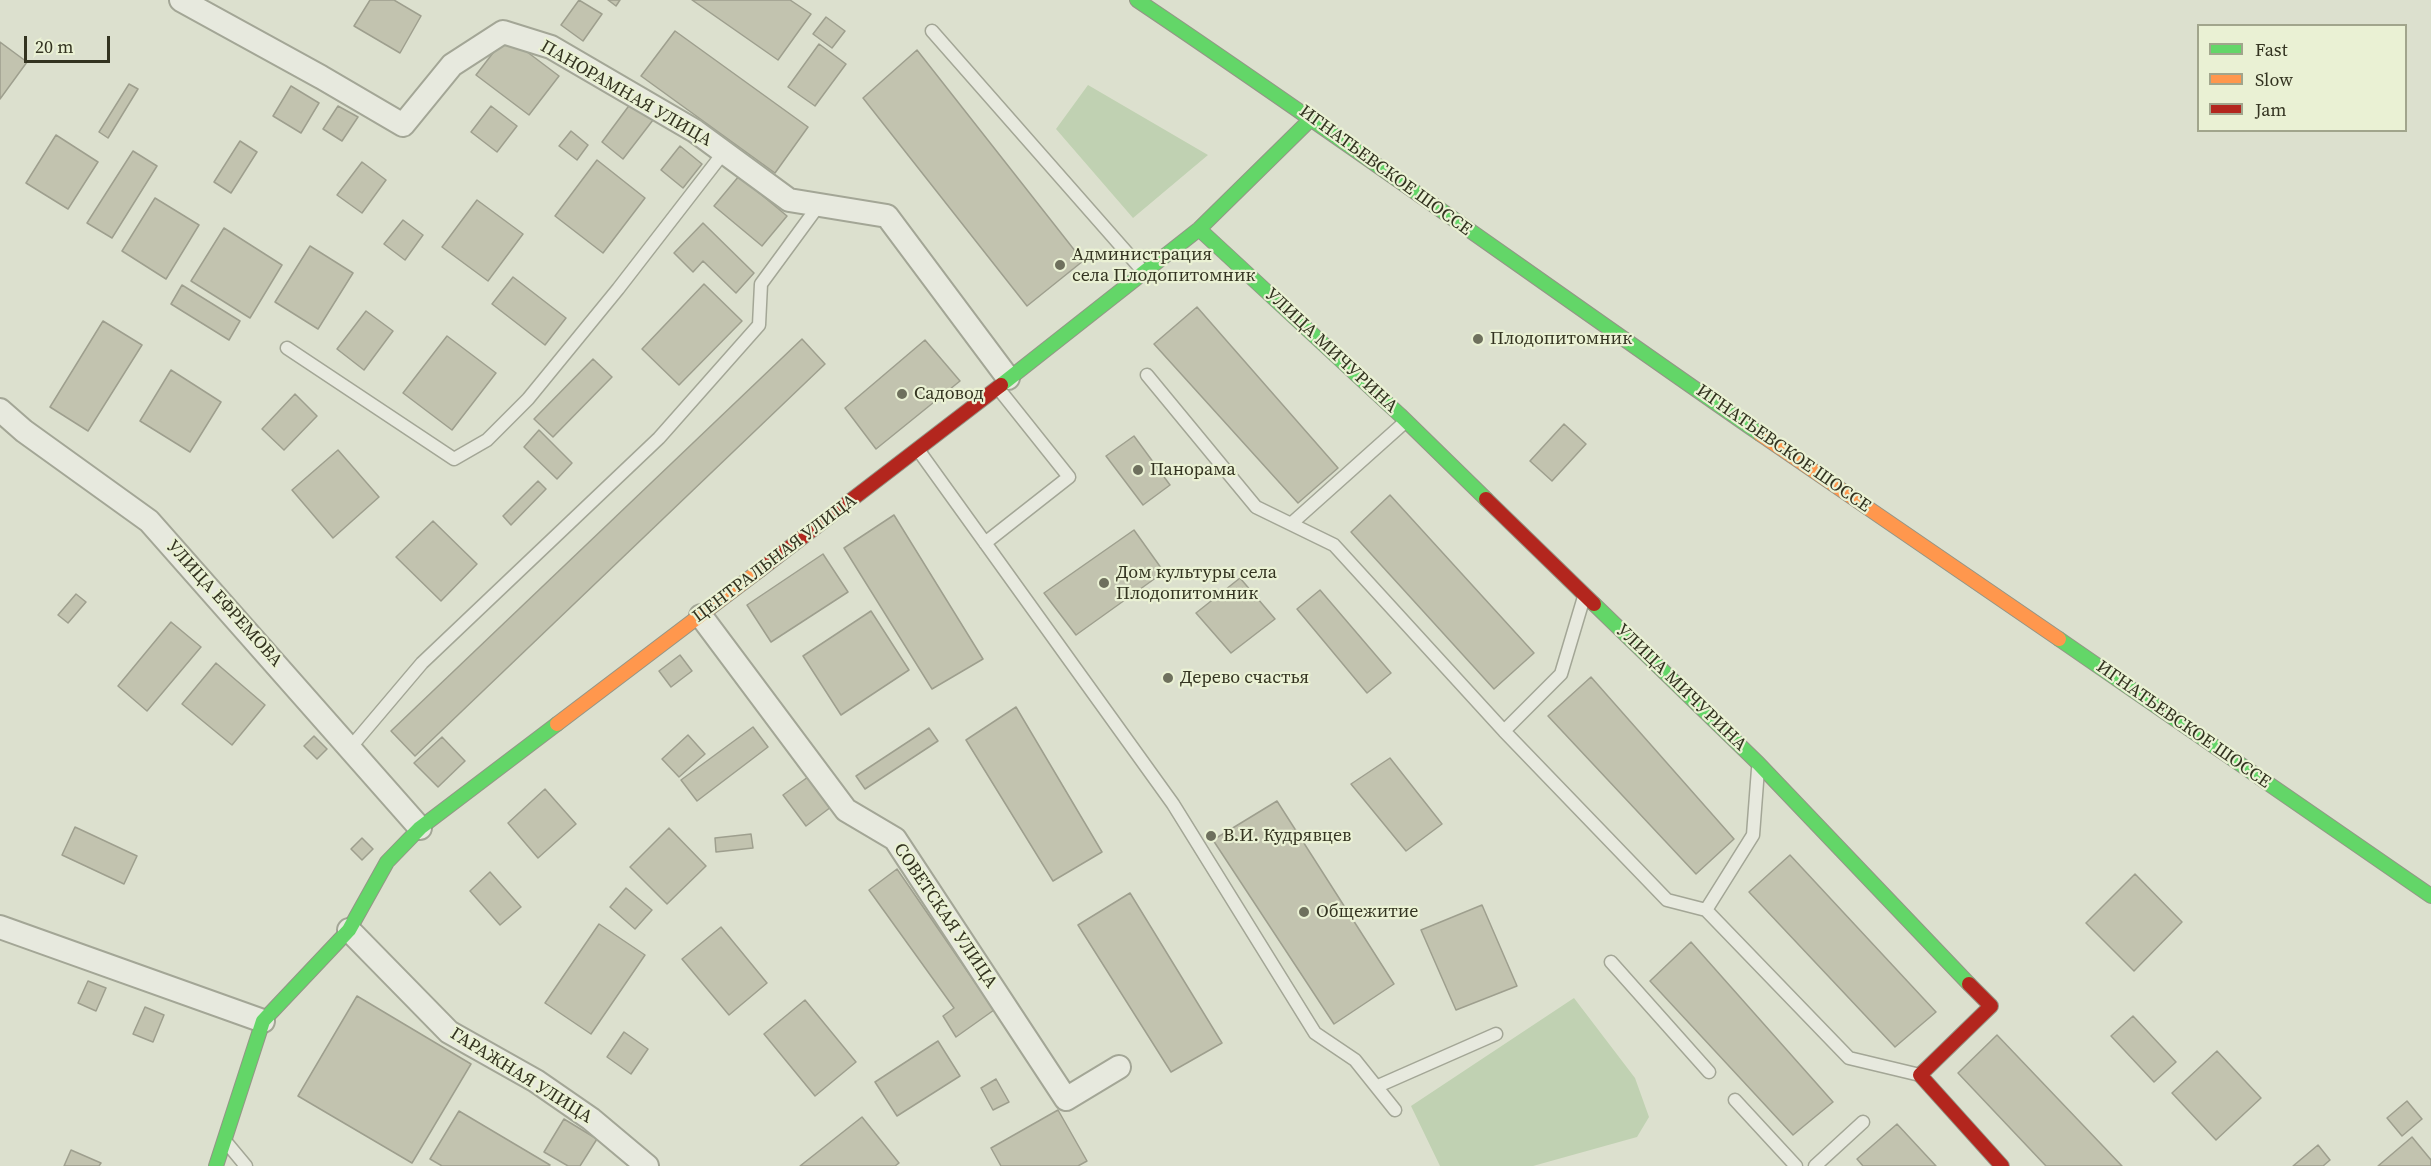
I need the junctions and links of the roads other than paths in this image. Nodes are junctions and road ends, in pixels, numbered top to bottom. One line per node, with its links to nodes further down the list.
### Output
1 (181, 0): 5 (street, ПАНОРАМНАЯ УЛИЦА)
2 (1137, 0): 4 (street, ИГНАТЬЕВСКОЕ ШОССЕ)
3 (932, 31): 8 (lane)
4 (1312, 118): 7 (street, ЦЕНТРАЛЬНАЯ УЛИЦА); 23 (street, ИГНАТЬЕВСКОЕ ШОССЕ)
5 (724, 152): 6 (street, ПАНОРАМНАЯ УЛИЦА); 9 (lane)
6 (819, 205): 11 (street, ПАНОРАМНАЯ УЛИЦА); 20 (lane)
7 (1199, 229): 8 (street, ЦЕНТРАЛЬНАЯ УЛИЦА); 13 (street, УЛИЦА МИЧУРИНА)
8 (1143, 272): 11 (street, ЦЕНТРАЛЬНАЯ УЛИЦА)
9 (287, 348)
10 (1147, 375): 15 (lane)
11 (1003, 382): 14 (street, ЦЕНТРАЛЬНАЯ УЛИЦА); 16 (lane)
12 (0, 410): 20 (street, УЛИЦА ЕФРЕМОВА)
13 (1406, 422): 15 (lane); 17 (street, УЛИЦА МИЧУРИНА)
14 (918, 450): 16 (lane); 18 (street, ЦЕНТРАЛЬНАЯ УЛИЦА)
15 (1292, 523): 19 (lane)
16 (985, 543): 33 (lane)
17 (1585, 594): 19 (lane); 21 (street, УЛИЦА МИЧУРИНА)
18 (701, 616): 22 (street, ЦЕНТРАЛЬНАЯ УЛИЦА); 30 (street, СОВЕТСКАЯ УЛИЦА)
19 (1504, 731): 24 (lane)
20 (350, 748): 22 (street, УЛИЦА ЕФРЕМОВА)
21 (1758, 763): 24 (lane); 32 (street, УЛИЦА МИЧУРИНА)
22 (420, 828): 26 (street, ЦЕНТРАЛЬНАЯ УЛИЦА)
23 (2431, 896)
24 (1706, 910): 32 (lane)
25 (0, 927): 28 (street)
26 (349, 930): 28 (street, ЦЕНТРАЛЬНАЯ УЛИЦА); 40 (street, ГАРАЖНАЯ УЛИЦА)
27 (1611, 962): 31 (lane)
28 (263, 1021): 37 (street)
29 (1496, 1034): 33 (lane)
30 (1119, 1066)
31 (1709, 1072)
32 (1920, 1075): 43 (street)
33 (1378, 1086): 35 (lane)
34 (1735, 1100): 41 (lane)
35 (1395, 1110)
36 (1863, 1122): 42 (lane)
37 (226, 1141): 38 (street); 39 (lane)
38 (216, 1166)
39 (246, 1166)
40 (647, 1166)
41 (1796, 1166)
42 (1815, 1166)
43 (2002, 1166)

